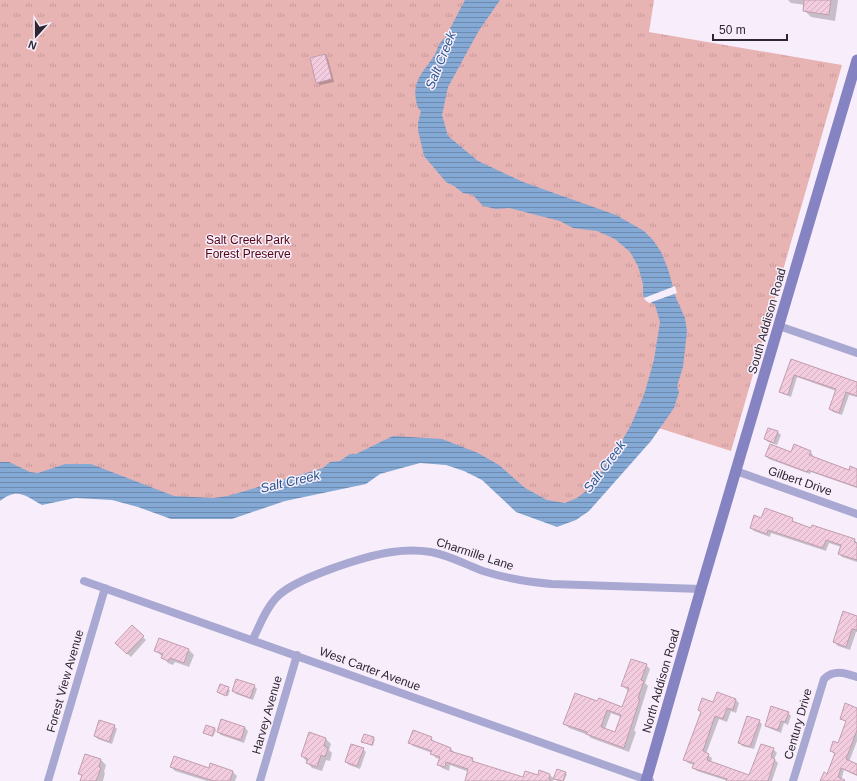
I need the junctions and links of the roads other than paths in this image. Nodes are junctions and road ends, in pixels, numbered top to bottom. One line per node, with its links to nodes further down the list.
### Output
1 (857, 60): 2 (street, South Addison Road)
2 (778, 326): 3 (street); 4 (street, South Addison Road)
3 (857, 353)
4 (736, 471): 5 (street, Gilbert Drive); 8 (street, South Addison Road)
5 (857, 514)
6 (84, 581): 7 (street, West Carter Avenue)
7 (104, 588): 9 (street, West Carter Avenue); 12 (street, Forest View Avenue)
8 (701, 589): 9 (street, Charmille Lane); 14 (street, North Addison Road)
9 (253, 639): 10 (street, West Carter Avenue)
10 (297, 655): 13 (street, Harvey Avenue); 14 (street, West Carter Avenue)
11 (857, 677): 15 (street, Century Drive)
12 (48, 781)
13 (260, 781)
14 (648, 781)
15 (794, 781)

